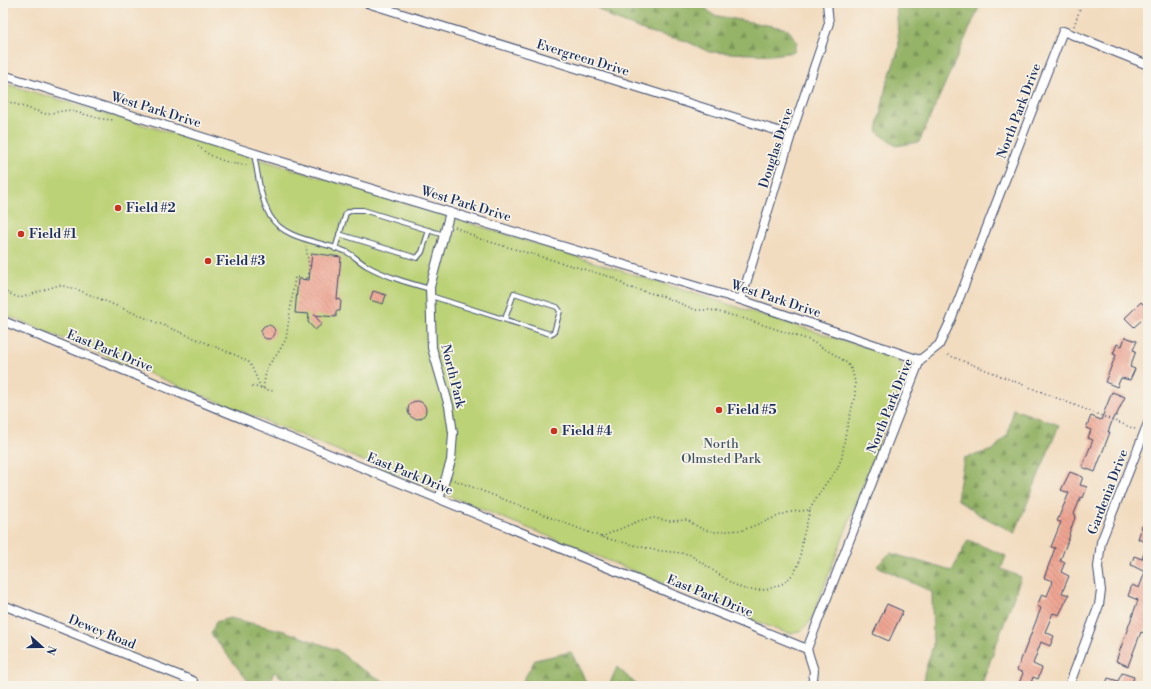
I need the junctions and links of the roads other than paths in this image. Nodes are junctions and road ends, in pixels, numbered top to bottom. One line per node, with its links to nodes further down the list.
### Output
1 (367, 3): 5 (street, Evergreen Drive)
2 (827, 3): 5 (street, Douglas Drive)
3 (1148, 65): 16 (street, North Park Drive)
4 (3, 75): 6 (street, West Park Drive)
5 (791, 135): 13 (street, Douglas Drive)
6 (254, 153): 7 (street, West Park Drive); 11 (lane)
7 (450, 212): 10 (street, North Park); 13 (street, West Park Drive)
8 (429, 230): 9 (lane); 9 (lane); 10 (lane)
9 (339, 234): 11 (lane)
10 (444, 235): 12 (street, North Park)
11 (335, 249): 12 (lane)
12 (430, 293): 14 (lane); 18 (street, North Park)
13 (741, 300): 16 (street, West Park Drive)
14 (505, 319): 14 (lane)
15 (3, 321): 18 (street, East Park Drive)
16 (920, 360): 20 (street, North Park Drive)
17 (1148, 423): 23 (street, Gardenia Drive)
18 (439, 499): 20 (street, East Park Drive)
19 (3, 605): 21 (street, Dewey Road)
20 (807, 649): 22 (street)
21 (193, 681)
22 (812, 686)
23 (1069, 686)

